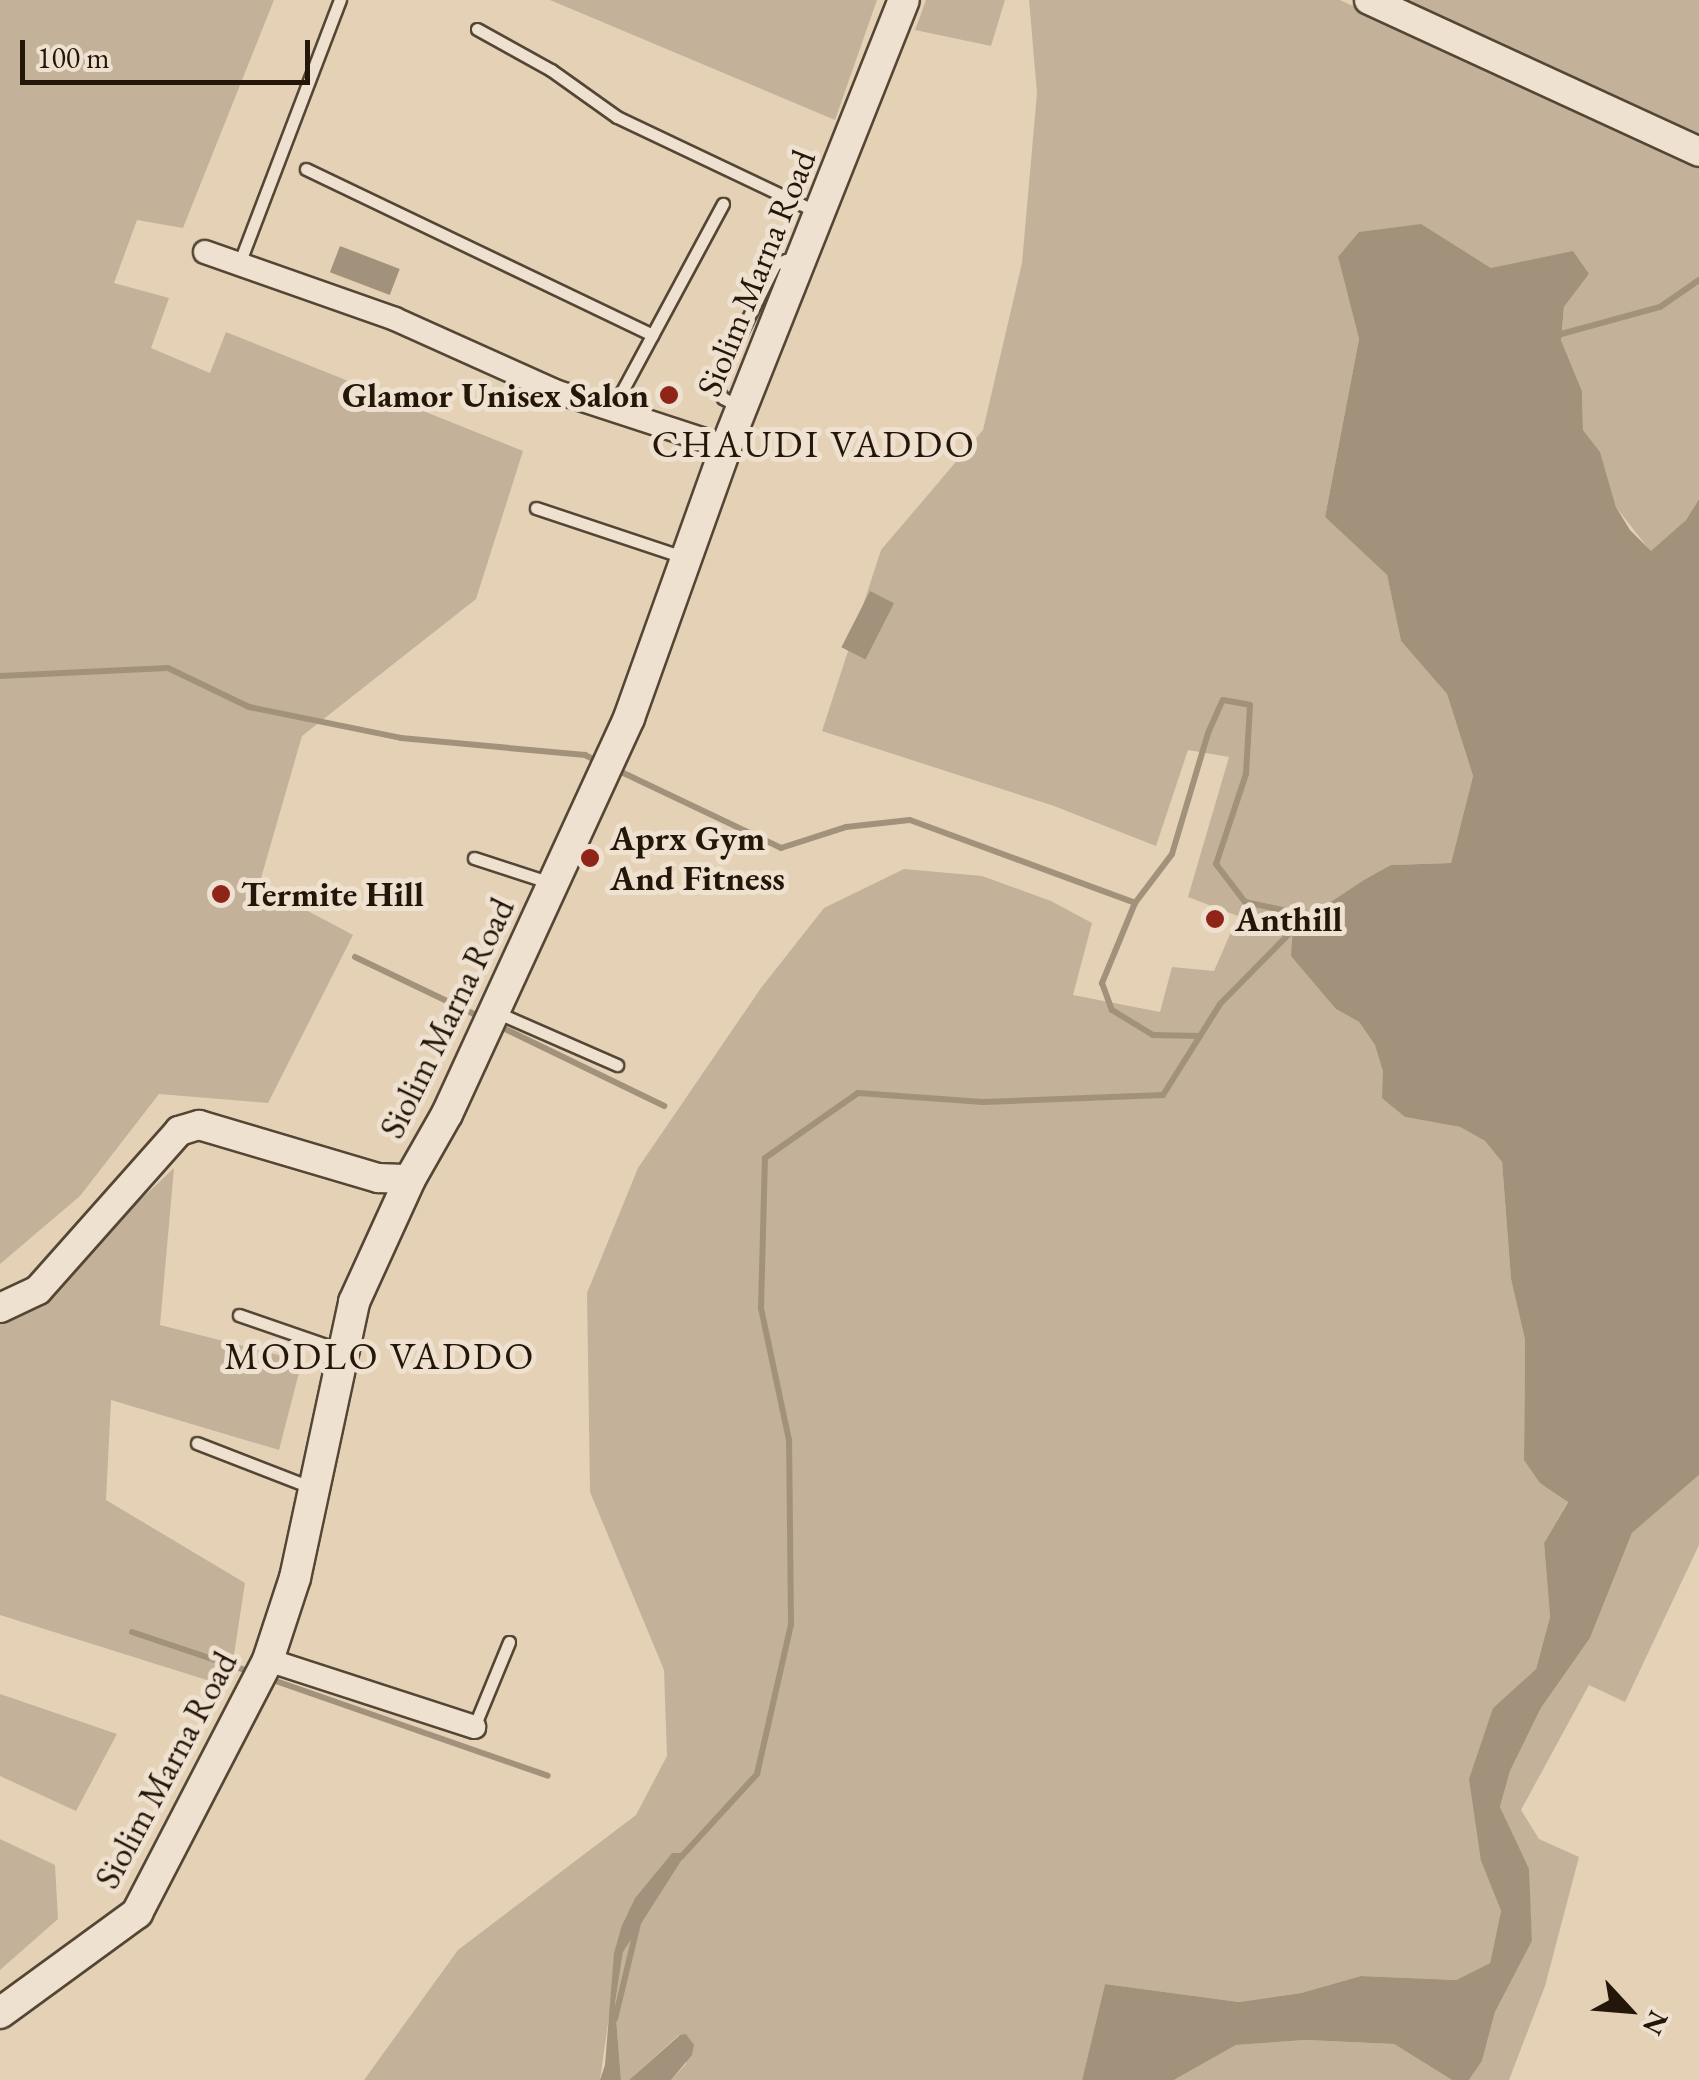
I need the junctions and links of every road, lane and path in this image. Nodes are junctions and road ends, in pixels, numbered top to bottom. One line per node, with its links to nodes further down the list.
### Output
1 (340, 0): 10 (lane)
2 (904, 0): 8 (main road, Siolim Marna Road)
3 (1369, 0): 5 (street)
4 (476, 29): 8 (lane)
5 (1699, 152)
6 (306, 169): 11 (lane)
7 (723, 204): 11 (lane)
8 (821, 214): 13 (main road, Siolim Marna Road)
9 (205, 252): 10 (street)
10 (239, 264): 12 (street)
11 (652, 335): 12 (lane)
12 (613, 408): 13 (street)
13 (726, 447): 15 (main road, Siolim Marna Road)
14 (536, 508): 15 (lane)
15 (687, 558): 17 (main road, Siolim Marna Road)
16 (474, 858): 17 (lane)
17 (553, 884): 18 (main road, Siolim Marna Road)
18 (494, 1011): 19 (lane); 20 (main road, Siolim Marna Road)
19 (617, 1065)
20 (410, 1179): 21 (street); 23 (main road, Siolim Marna Road)
21 (0, 1308)
22 (240, 1315): 23 (lane)
23 (344, 1351): 25 (main road, Siolim Marna Road)
24 (197, 1443): 25 (lane)
25 (314, 1488): 27 (main road, Siolim Marna Road)
26 (508, 1642): 28 (lane)
27 (268, 1660): 28 (street); 29 (main road, Siolim Marna Road)
28 (474, 1726)
29 (0, 2013)

